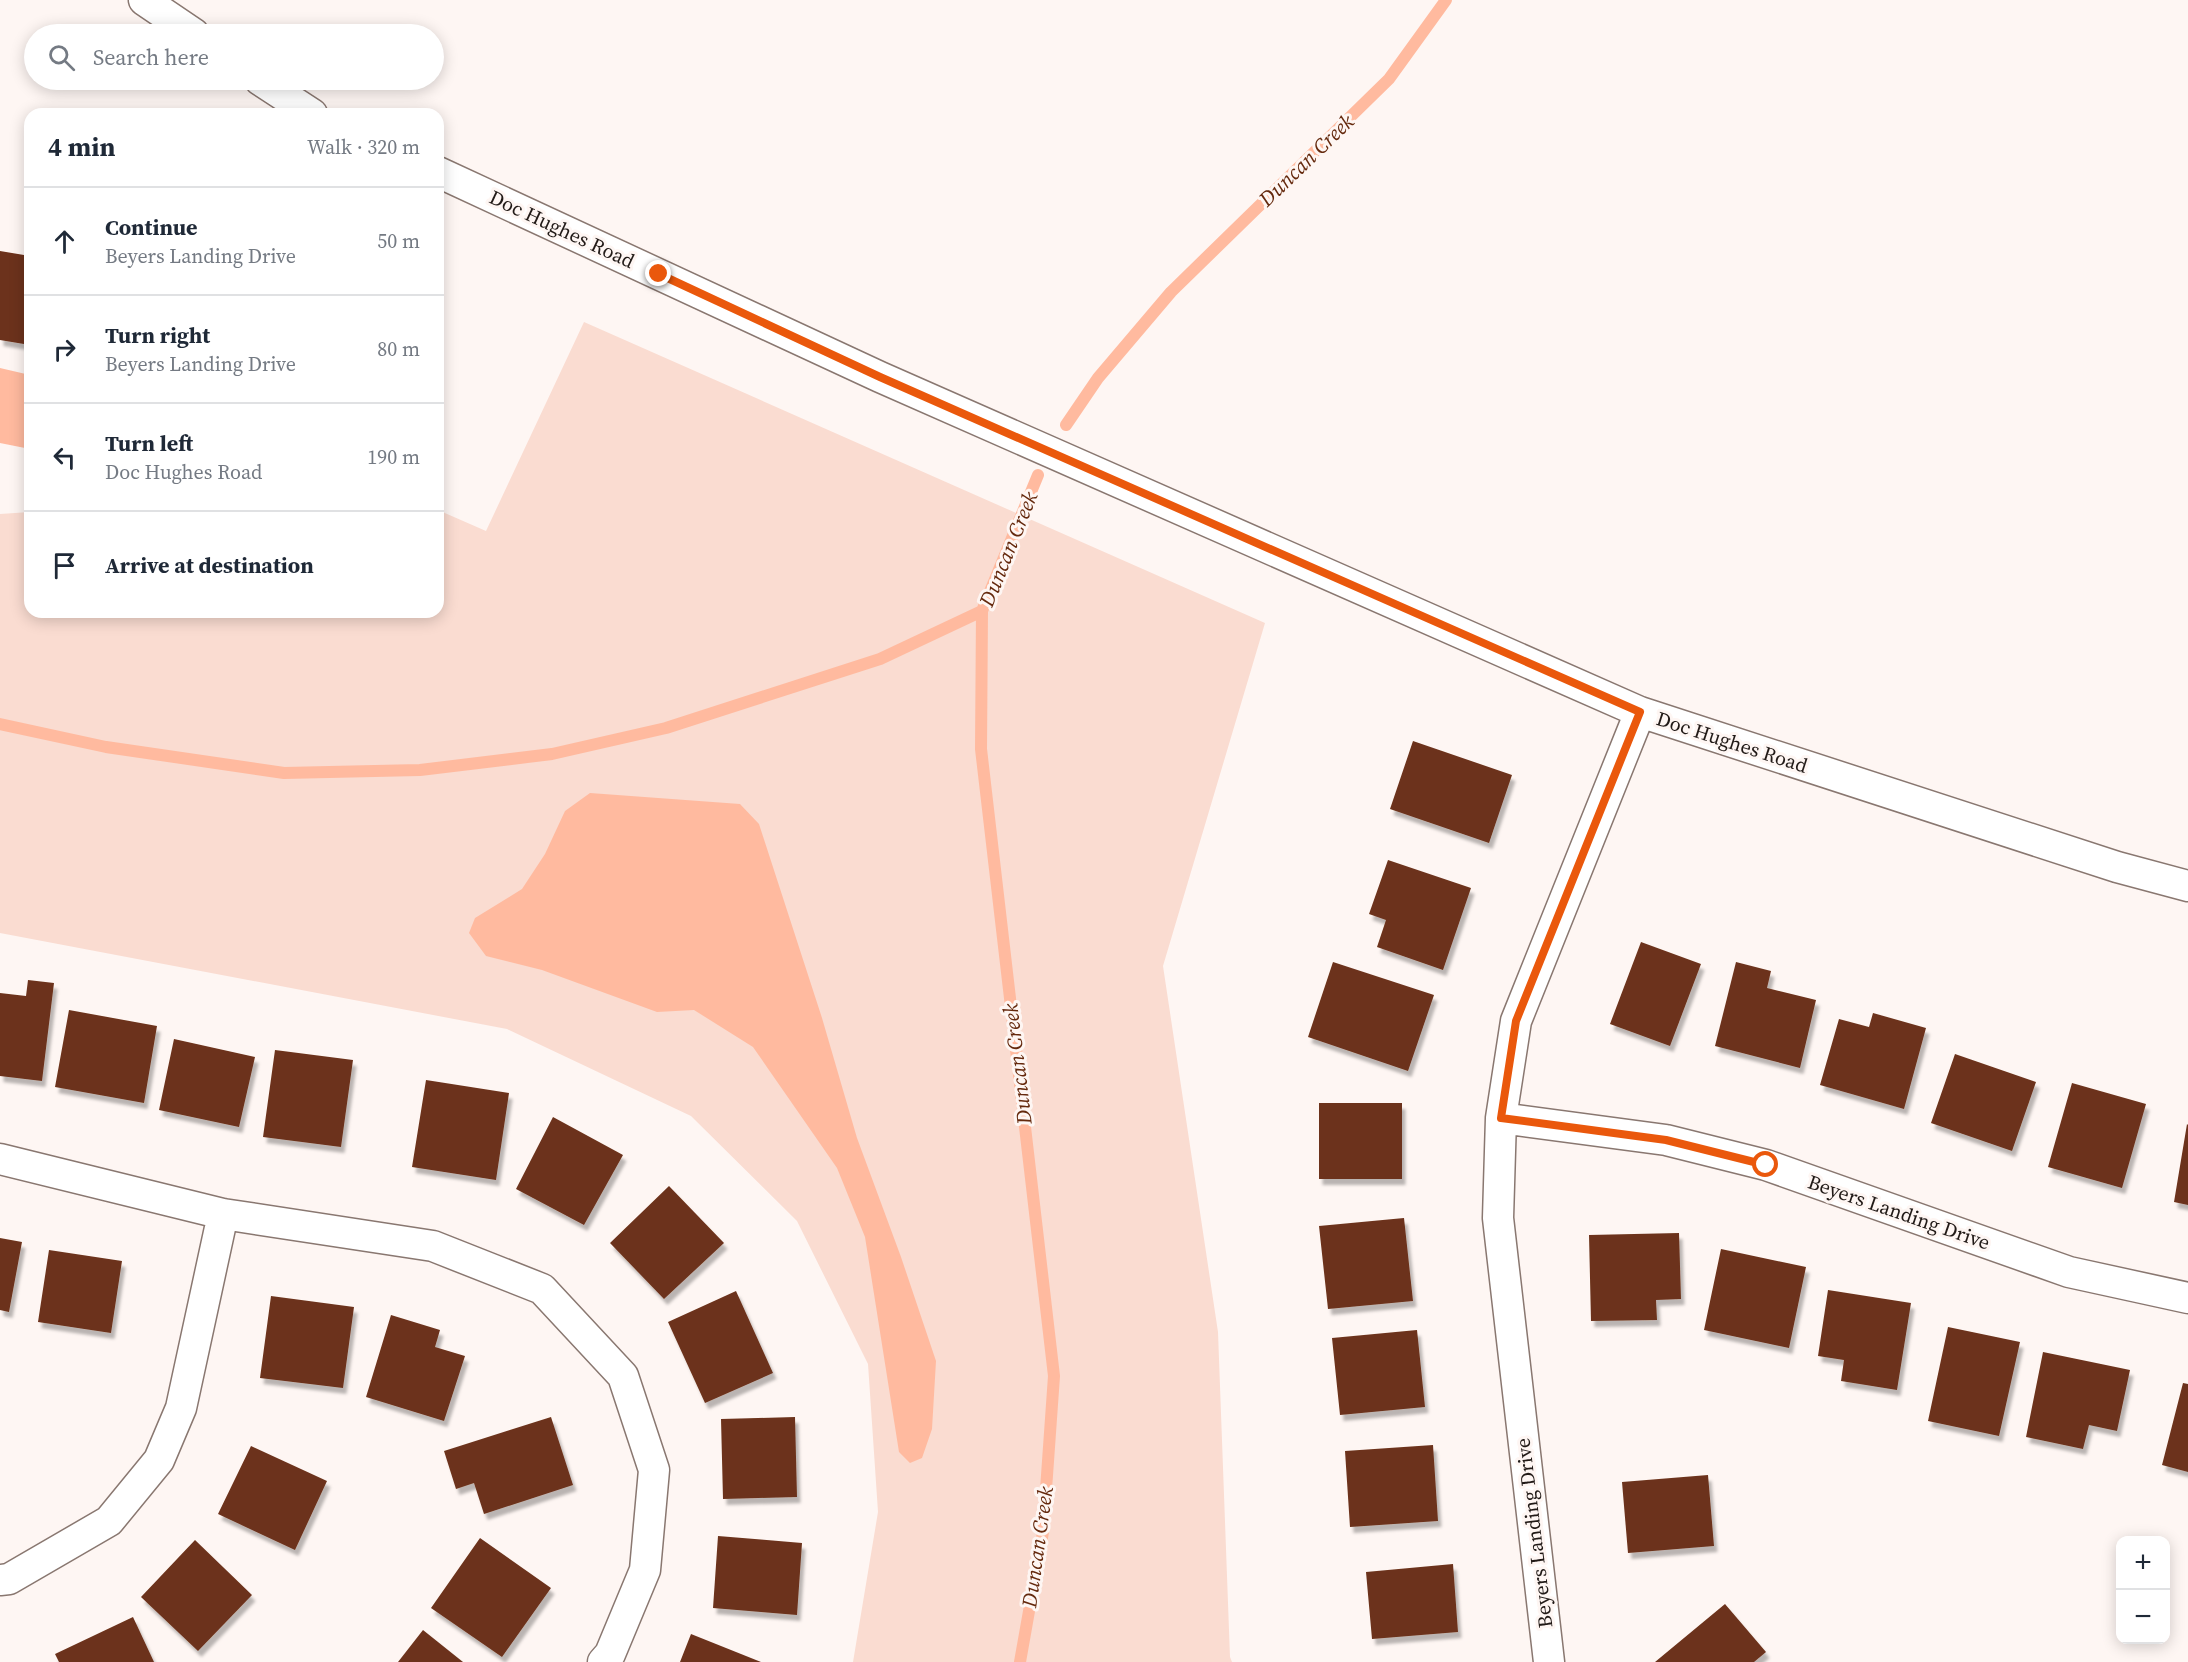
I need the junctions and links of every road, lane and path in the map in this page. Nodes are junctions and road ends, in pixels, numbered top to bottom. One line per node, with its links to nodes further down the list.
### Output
1 (144, 0): 2 (street)
2 (179, 24)
3 (275, 90): 4 (street)
4 (303, 108)
5 (444, 175): 6 (street, Doc Hughes Road)
6 (1640, 712): 7 (street, Doc Hughes Road); 8 (street, Beyers Landing Drive)
7 (2188, 886)
8 (1501, 1118): 11 (street, Beyers Landing Drive); 14 (street, Beyers Landing Drive)
9 (0, 1159): 10 (street)
10 (223, 1214): 12 (street); 13 (street)
11 (2188, 1298)
12 (0, 1580)
13 (603, 1662)
14 (1549, 1662)

